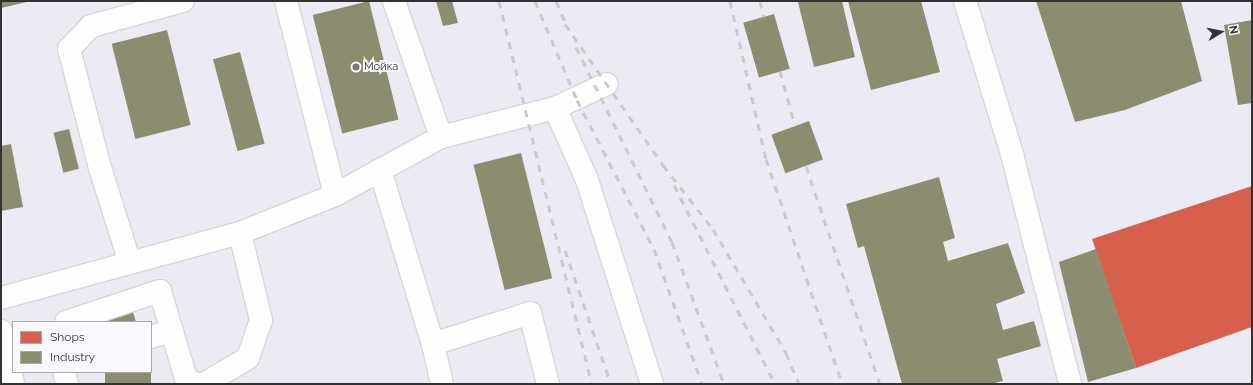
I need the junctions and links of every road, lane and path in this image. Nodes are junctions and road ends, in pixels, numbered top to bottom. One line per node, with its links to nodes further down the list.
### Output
1 (183, 1): 11 (street)
2 (286, 1): 9 (street)
3 (394, 1): 7 (street)
4 (966, 1): 25 (street)
5 (607, 84): 6 (street)
6 (555, 108): 7 (street); 24 (street)
7 (441, 137): 8 (street)
8 (380, 170): 9 (street); 17 (street)
9 (335, 195): 10 (street)
10 (240, 233): 11 (street); 19 (street)
11 (130, 263): 12 (street)
12 (1, 298)
13 (69, 321): 14 (street)
14 (172, 330): 16 (street); 19 (street)
15 (1, 331): 20 (street)
16 (152, 337)
17 (433, 344): 22 (street); 23 (street)
18 (64, 373): 21 (street)
19 (189, 383)
20 (13, 384)
21 (67, 384)
22 (442, 384)
23 (548, 384)
24 (652, 384)
25 (1070, 384)

